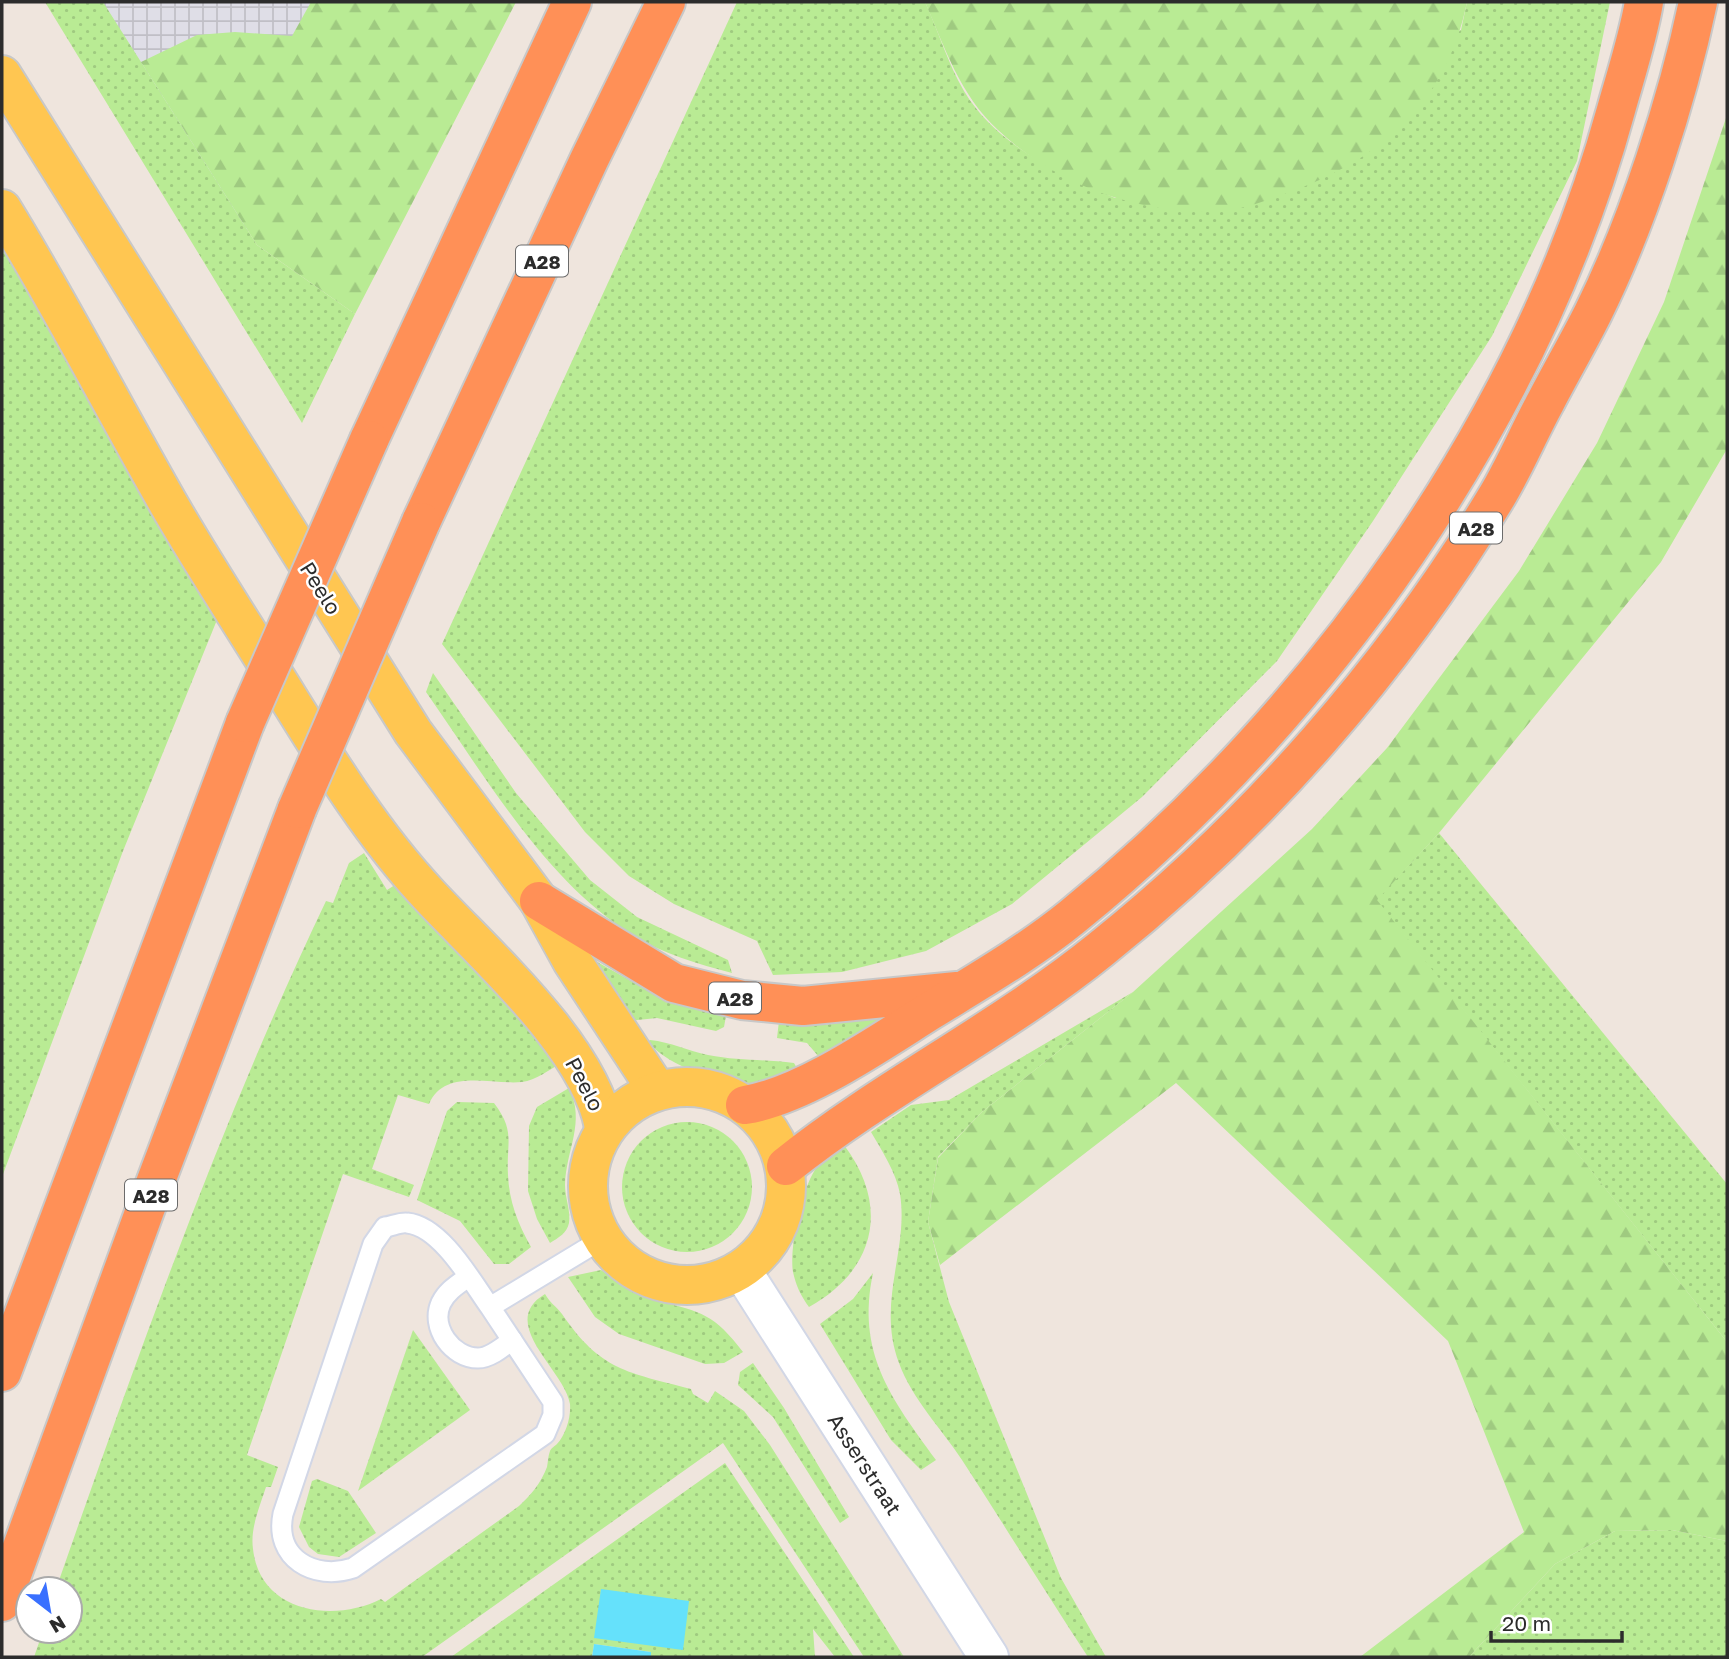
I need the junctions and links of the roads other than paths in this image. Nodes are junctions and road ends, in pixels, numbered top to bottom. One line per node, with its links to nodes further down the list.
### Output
1 (572, 2): 18 (highway, bridge)
2 (666, 2): 19 (highway, A28, bridge)
3 (1644, 2): 8 (highway, A28)
4 (1698, 2): 12 (highway, A28)
5 (2, 75): 7 (main road, Peelo)
6 (2, 209): 11 (main road, Peelo)
7 (539, 901): 8 (highway, A28); 9 (main road, Peelo)
8 (963, 991): 10 (highway, A28)
9 (657, 1090): 10 (main road); 11 (main road)
10 (745, 1105): 12 (main road)
11 (604, 1127): 13 (main road)
12 (786, 1166): 14 (main road)
13 (604, 1238): 14 (main road); 16 (lane)
14 (742, 1270): 20 (main road, Asserstraat)
15 (468, 1277): 16 (lane); 17 (lane); 17 (lane)
16 (490, 1307): 17 (lane)
17 (512, 1340)
18 (2, 1372)
19 (2, 1602)
20 (989, 1657)

